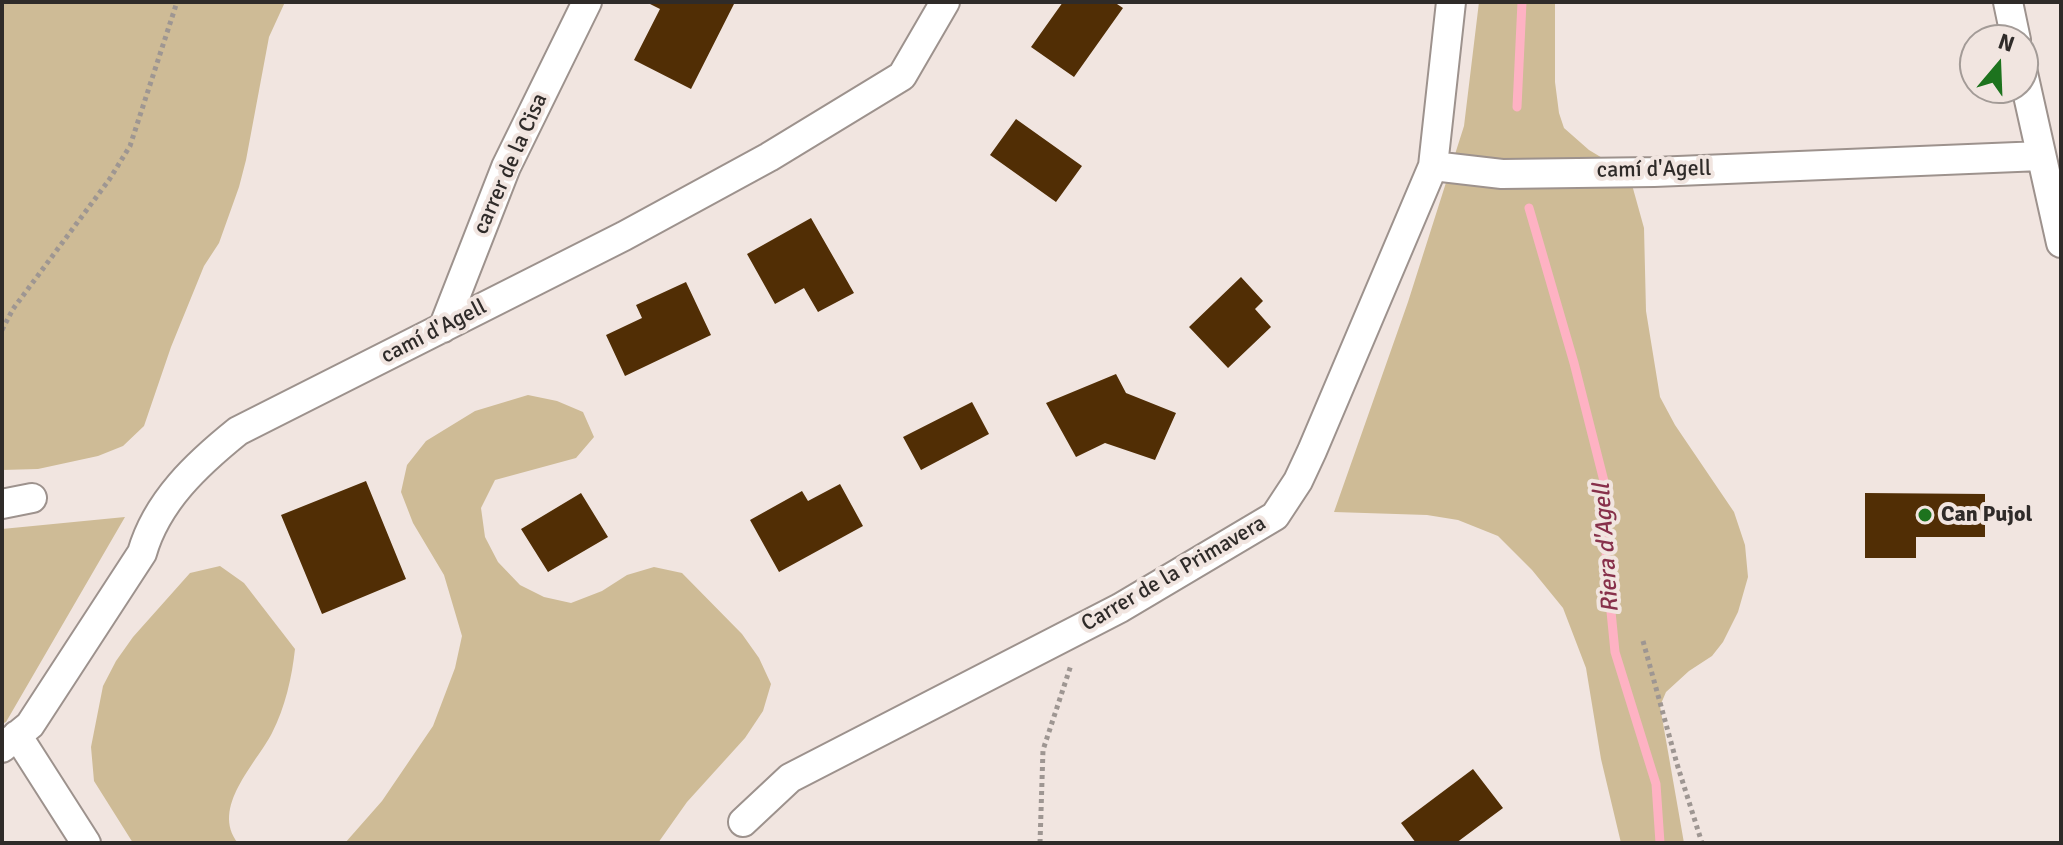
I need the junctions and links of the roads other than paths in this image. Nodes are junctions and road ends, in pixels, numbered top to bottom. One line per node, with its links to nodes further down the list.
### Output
1 (587, 2): 10 (street, carrer de la Cisa)
2 (945, 2): 10 (street, camí d'Agell)
3 (1451, 2): 8 (street)
4 (2008, 2): 5 (street)
5 (2013, 24)
6 (2030, 104): 7 (street)
7 (2041, 156): 8 (street, camí d'Agell); 9 (street)
8 (1433, 166): 14 (street, Carrer de la Primavera)
9 (2061, 243)
10 (443, 328): 13 (street, camí d'Agell)
11 (32, 498): 12 (street)
12 (2, 504)
13 (9, 742): 15 (street)
14 (743, 822)
15 (86, 843)

